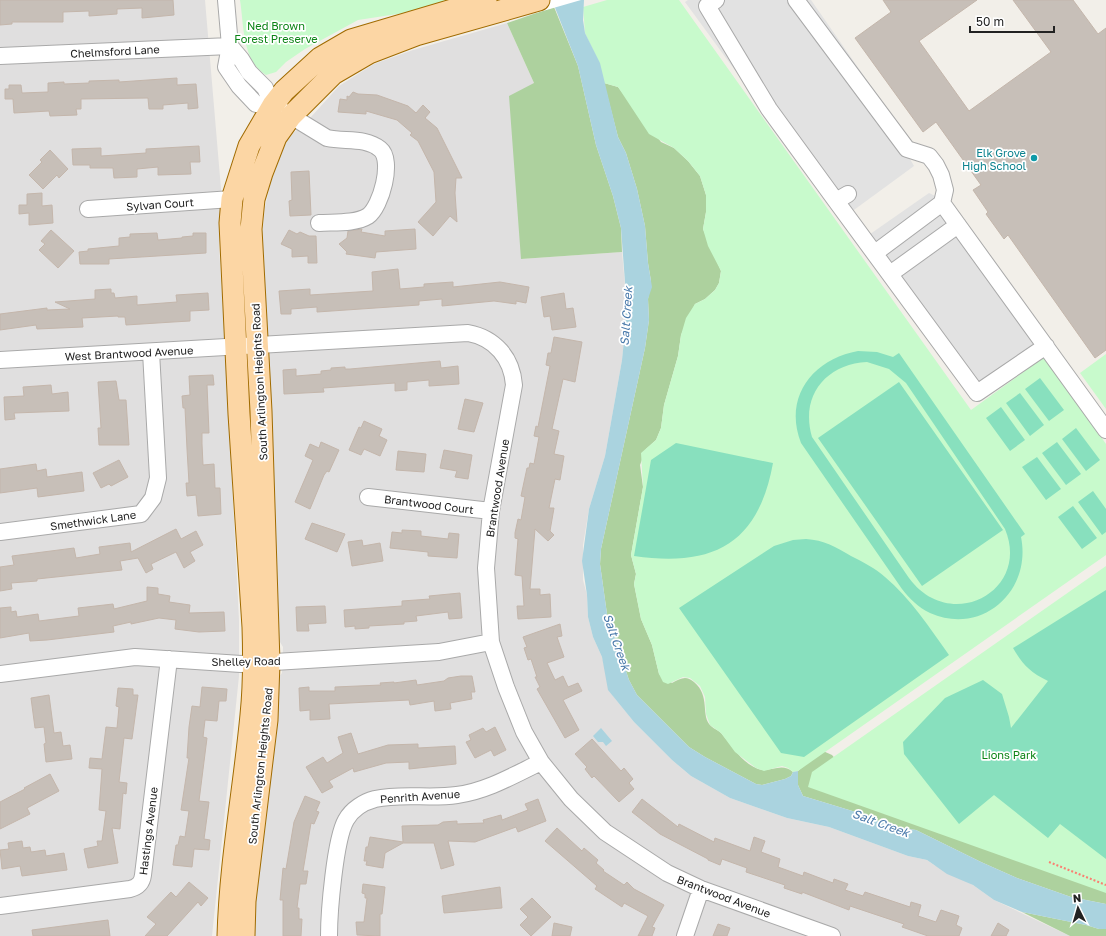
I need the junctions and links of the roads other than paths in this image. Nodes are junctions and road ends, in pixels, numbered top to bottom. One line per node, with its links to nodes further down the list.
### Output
1 (226, 0): 6 (street)
2 (486, 0): 8 (main road, South Arlington Heights Road)
3 (716, 0): 15 (street)
4 (796, 0): 11 (street)
5 (536, 1): 9 (main road, South Arlington Heights Road)
6 (230, 46): 7 (street, Chelmsford Lane); 8 (street)
7 (0, 56)
8 (273, 105): 9 (street); 10 (main road, South Arlington Heights Road)
9 (291, 116): 13 (street); 17 (main road, South Arlington Heights Road)
10 (232, 199): 12 (street, Sylvan Court); 19 (main road, South Arlington Heights Road)
11 (942, 203): 14 (street); 15 (street)
12 (88, 209)
13 (319, 223)
14 (958, 225): 16 (street); 18 (street)
15 (875, 253): 16 (street)
16 (890, 274): 18 (street)
17 (258, 345): 19 (street, West Brantwood Avenue); 24 (street, Brantwood Avenue); 28 (main road, South Arlington Heights Road)
18 (1046, 346): 22 (street)
19 (236, 347): 20 (street, West Brantwood Avenue); 28 (main road, South Arlington Heights Road)
20 (151, 352): 21 (street, West Brantwood Avenue); 25 (street, Smethwick Lane)
21 (0, 360)
22 (1106, 430)
23 (368, 497): 24 (street, Brantwood Court)
24 (491, 511): 26 (street, Brantwood Avenue)
25 (0, 532)
26 (491, 642): 28 (street, Shelley Road); 30 (street, Brantwood Avenue)
27 (169, 659): 28 (street, Shelley Road); 29 (street, Shelley Road); 32 (street, Hastings Avenue)
28 (262, 662): 33 (main road, South Arlington Heights Road); 34 (main road, South Arlington Heights Road)
29 (0, 674)
30 (541, 762): 31 (street, Brantwood Avenue); 35 (street, Penrith Avenue)
31 (701, 889): 36 (street); 37 (street, Brantwood Avenue)
32 (0, 906)
33 (228, 936)
34 (244, 936)
35 (329, 936)
36 (685, 936)
37 (832, 936)

